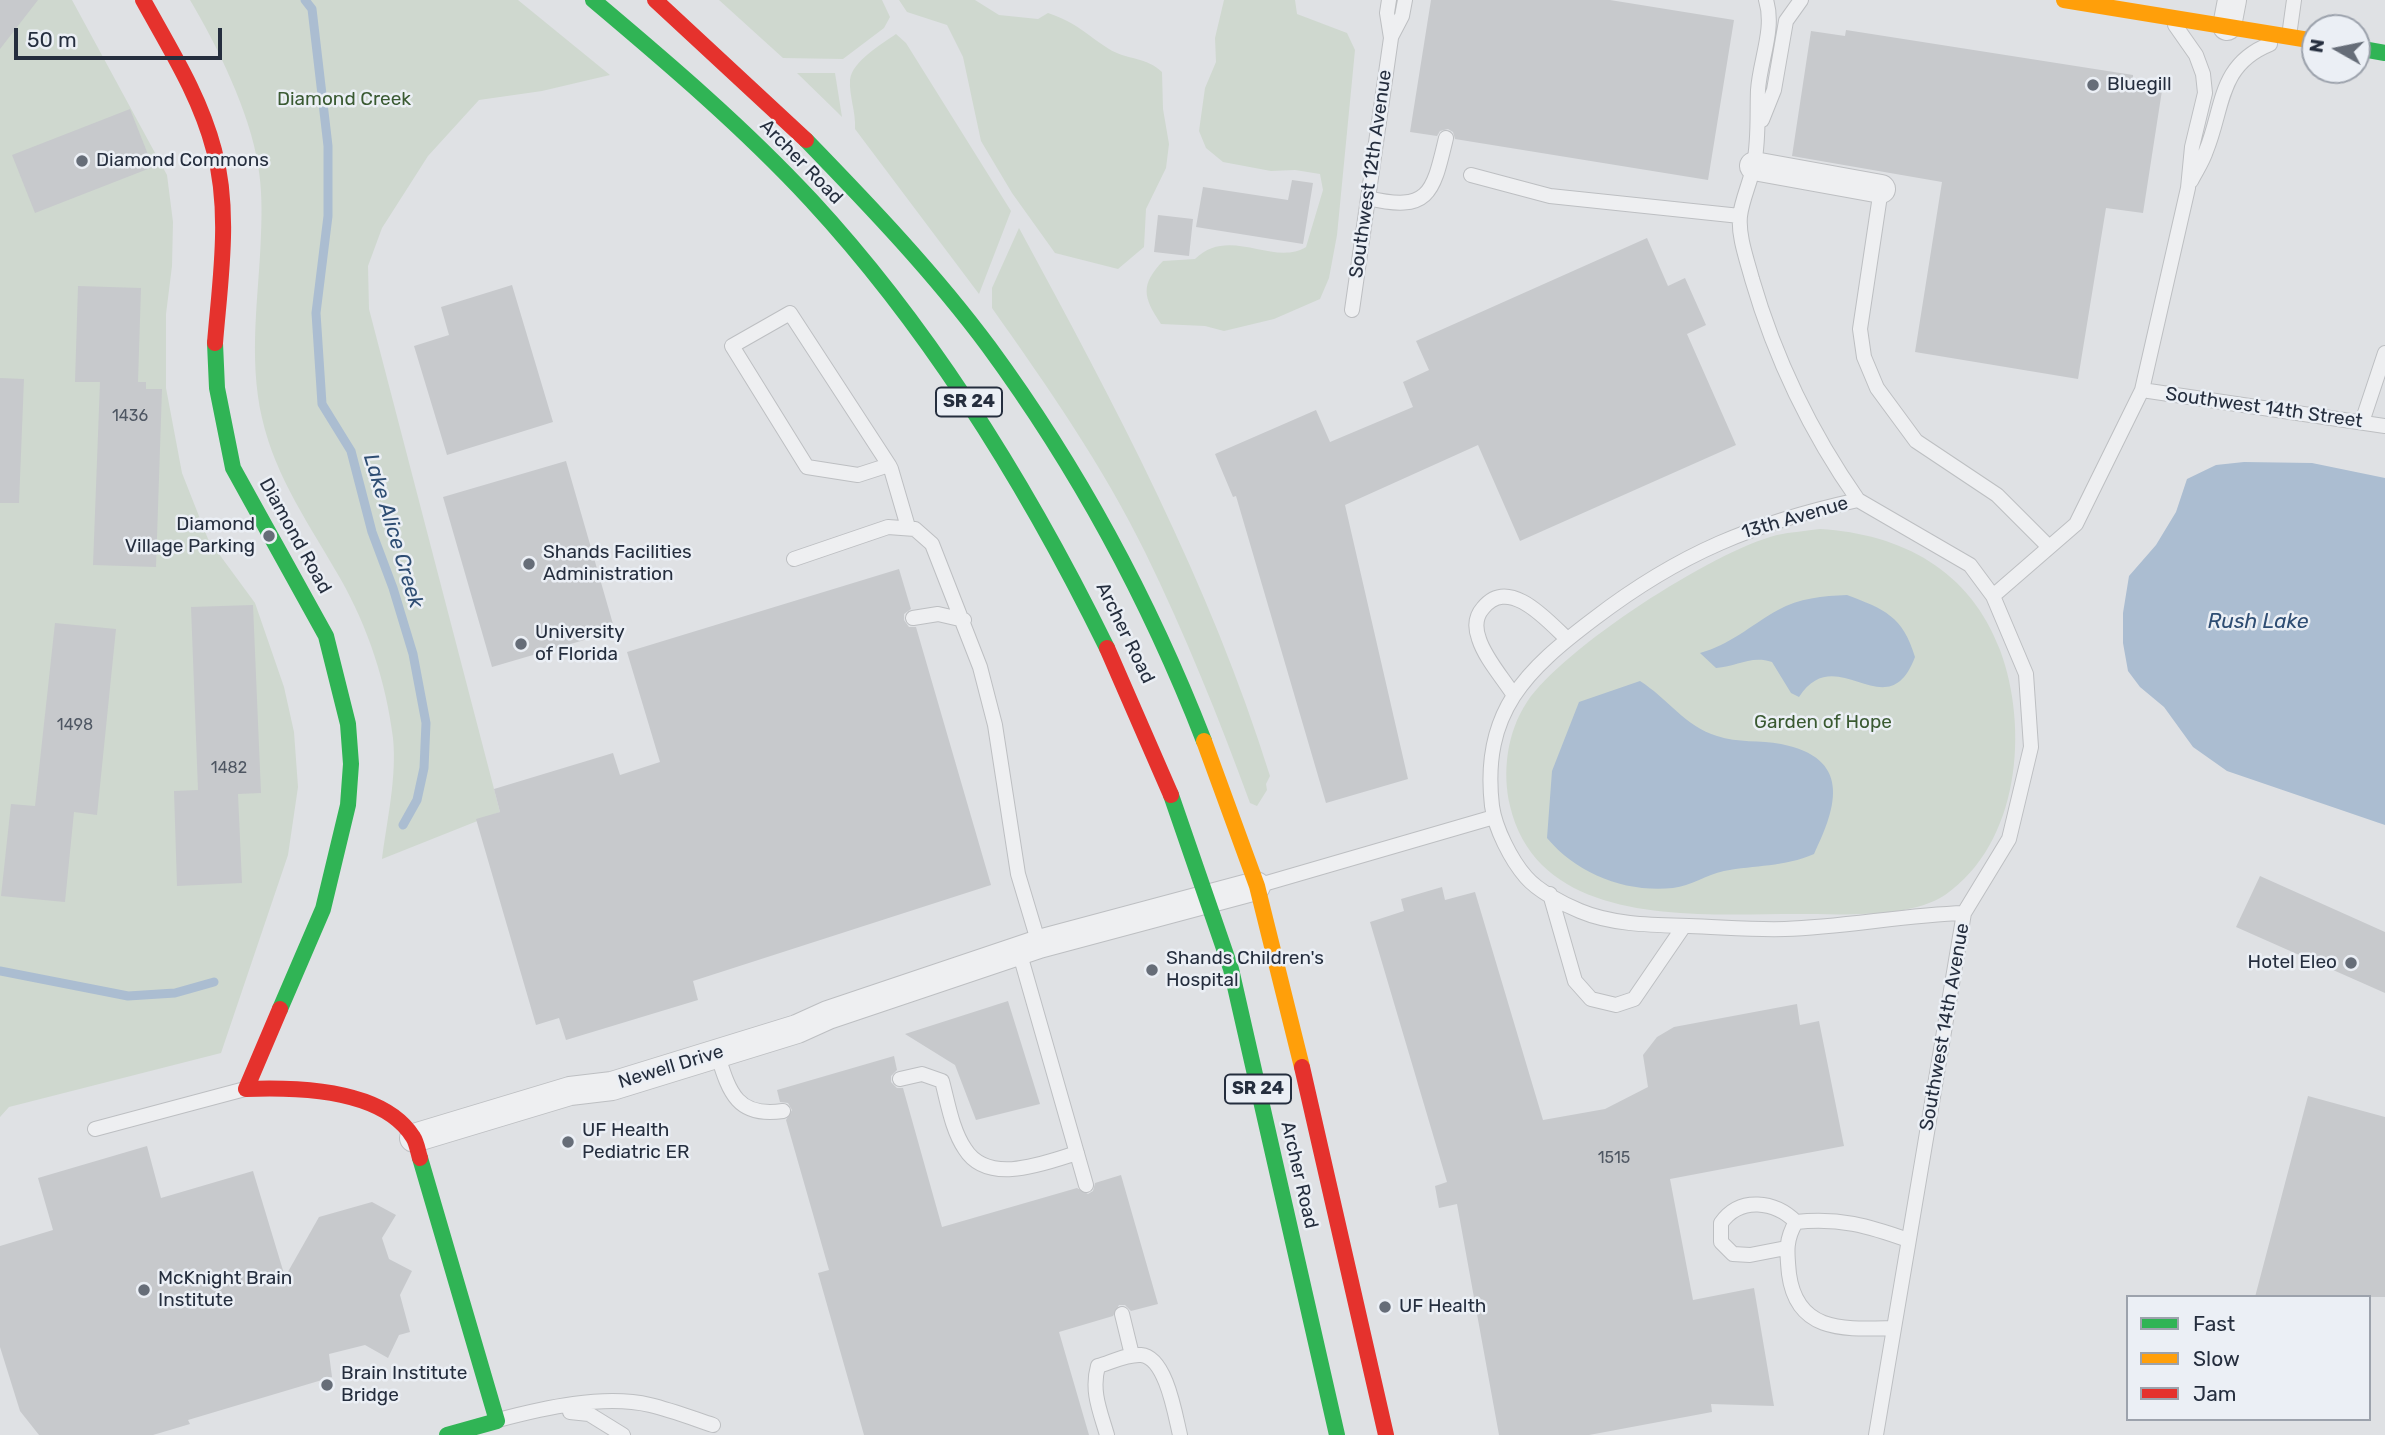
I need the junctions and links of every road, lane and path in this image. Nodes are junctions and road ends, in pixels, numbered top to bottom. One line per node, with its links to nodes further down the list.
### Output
1 (143, 0): 49 (main road, Diamond Road)
2 (593, 0): 23 (main road, Archer Road / SR 24)
3 (655, 0): 23 (main road, Archer Road / SR 24)
4 (1389, 0): 13 (lane, Southwest 12th Avenue)
5 (1405, 0): 13 (lane, Southwest 12th Avenue)
6 (1766, 0): 15 (lane, 13th Avenue)
7 (1801, 0): 15 (lane, 13th Avenue)
8 (2064, 0): 11 (main road)
9 (2294, 0): 12 (lane)
10 (2230, 13): 11 (main road); 12 (main road)
11 (2170, 17): 19 (lane)
12 (2288, 37): 14 (main road); 19 (lane)
13 (1391, 38): 21 (lane, Southwest 12th Avenue)
14 (2301, 39)
15 (1759, 128): 17 (lane, 13th Avenue)
16 (1447, 138): 21 (lane)
17 (1754, 166): 20 (street); 22 (lane, 13th Avenue)
18 (1471, 175): 22 (lane)
19 (2188, 188): 27 (lane)
20 (1881, 189): 33 (lane)
21 (1368, 198): 24 (lane, Southwest 12th Avenue)
22 (1740, 216): 31 (lane, 13th Avenue)
23 (858, 224): 41 (main road, Archer Road / SR 24); 43 (main road, Archer Road / SR 24)
24 (1352, 310)
25 (2385, 353): 26 (lane)
26 (2381, 376): 28 (lane)
27 (2143, 390): 28 (lane, Southwest 14th Street); 33 (lane)
28 (2362, 422): 29 (lane, Southwest 14th Street)
29 (2385, 426)
30 (889, 465): 30 (lane); 32 (lane)
31 (1858, 500): 35 (lane, Southwest 14th Avenue); 38 (lane, 13th Avenue)
32 (908, 527): 34 (lane); 37 (lane)
33 (2049, 547): 35 (lane)
34 (794, 559)
35 (1993, 596): 44 (lane, Southwest 14th Avenue)
36 (913, 618): 37 (lane)
37 (964, 620): 46 (lane)
38 (1567, 639): 39 (lane, 13th Avenue); 39 (lane)
39 (1513, 694): 40 (lane, 13th Avenue)
40 (1494, 817): 41 (lane); 42 (lane)
41 (1256, 886): 43 (street, Newell Drive); 69 (main road, Archer Road / SR 24)
42 (1550, 894): 45 (lane); 45 (lane)
43 (1208, 897): 46 (street, Newell Drive); 68 (main road, Archer Road / SR 24)
44 (1964, 913): 45 (lane); 56 (lane, Southwest 14th Avenue)
45 (1684, 926)
46 (1029, 948): 47 (street, Newell Drive); 53 (lane)
47 (717, 1053): 50 (lane); 52 (street, Newell Drive)
48 (900, 1079): 53 (lane)
49 (246, 1088): 51 (lane); 52 (main road)
50 (783, 1111)
51 (94, 1129)
52 (414, 1139): 62 (main road)
53 (1077, 1153): 54 (lane)
54 (1086, 1185)
55 (1796, 1222): 56 (lane); 57 (lane); 57 (lane)
56 (1908, 1240): 59 (lane, Southwest 14th Avenue)
57 (1786, 1248): 59 (lane)
58 (1122, 1314): 60 (lane)
59 (1894, 1328): 70 (lane, Southwest 14th Avenue)
60 (1132, 1355): 66 (lane); 67 (lane)
61 (538, 1409): 62 (lane); 63 (lane); 65 (lane)
62 (497, 1421): 64 (main road)
63 (713, 1424)
64 (447, 1435)
65 (622, 1435)
66 (1107, 1435)
67 (1181, 1435)
68 (1337, 1435)
69 (1386, 1435)
70 (1876, 1435)

